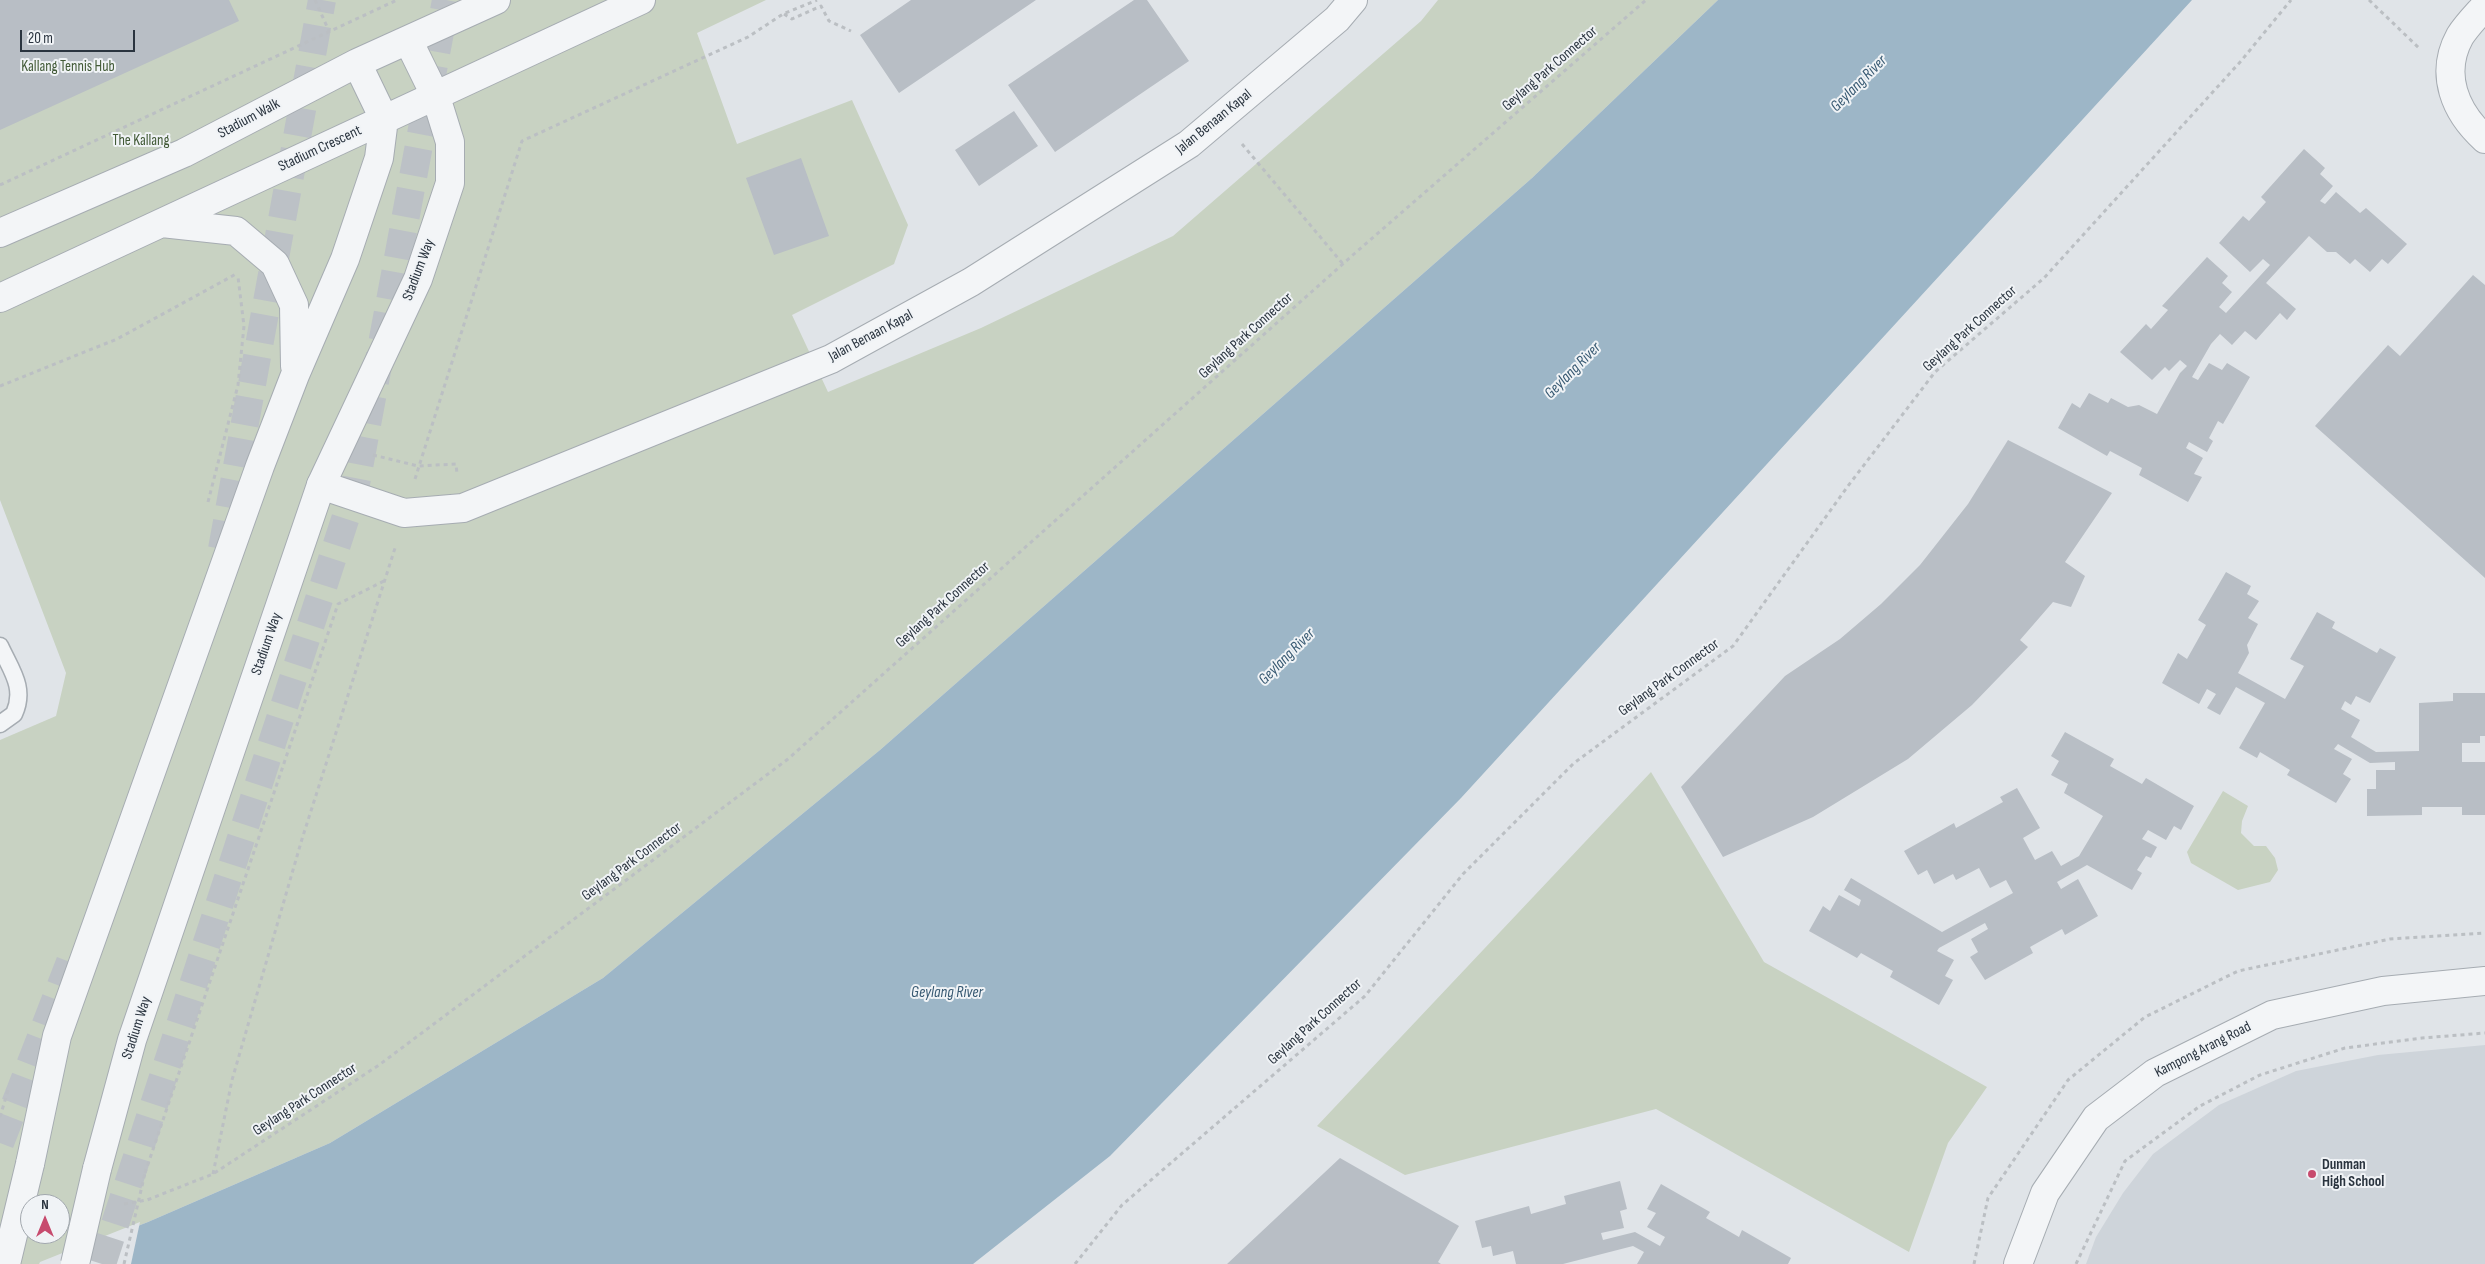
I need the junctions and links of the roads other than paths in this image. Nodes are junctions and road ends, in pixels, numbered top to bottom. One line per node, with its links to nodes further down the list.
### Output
1 (496, 0): 5 (street, Stadium Walk)
2 (641, 0): 7 (street, Stadium Crescent)
3 (1353, 0): 14 (street, Jalan Benaan Kapal)
4 (2485, 6): 9 (street)
5 (408, 40): 6 (street, Stadium Walk); 7 (street, Stadium Way)
6 (357, 63): 8 (street); 11 (street, Stadium Walk)
7 (436, 96): 8 (street, Stadium Crescent); 14 (street, Stadium Way)
8 (384, 120): 10 (street, Stadium Crescent); 13 (street)
9 (2485, 139)
10 (162, 223): 12 (street, Stadium Crescent); 13 (street)
11 (0, 233)
12 (0, 298)
13 (295, 375): 18 (street, bridge)
14 (321, 485): 19 (street, Stadium Way, bridge)
15 (0, 646): 16 (lane)
16 (0, 724)
17 (2485, 981): 20 (street, Kampong Arang Road)
18 (6, 1264)
19 (75, 1264)
20 (2018, 1264)

